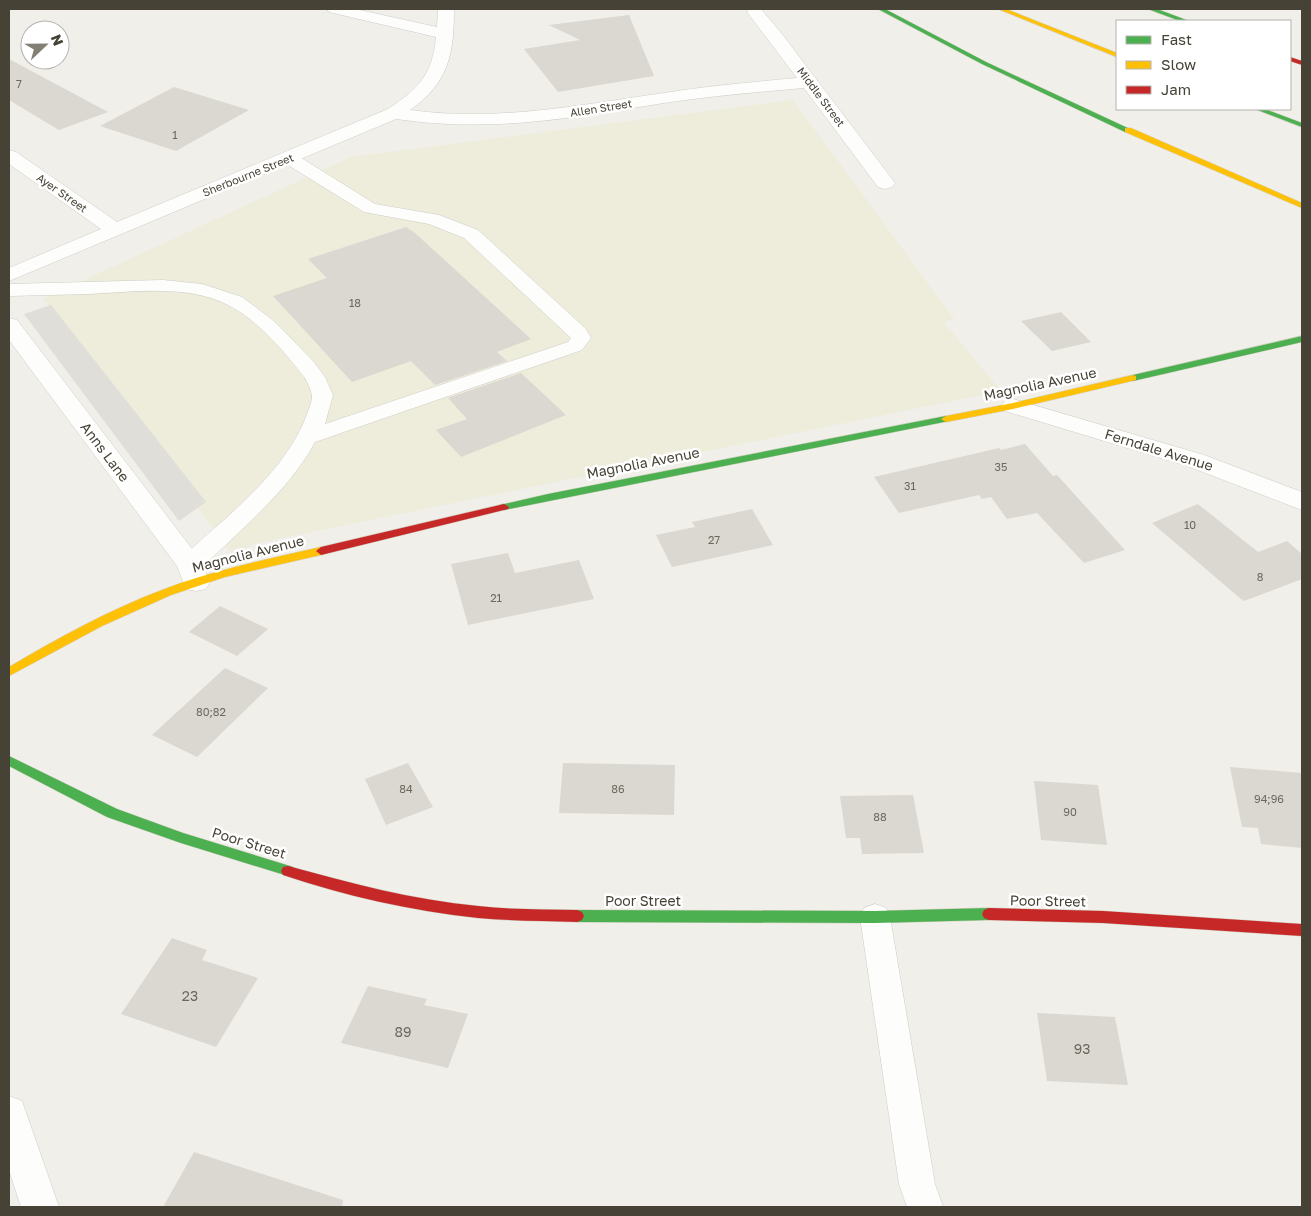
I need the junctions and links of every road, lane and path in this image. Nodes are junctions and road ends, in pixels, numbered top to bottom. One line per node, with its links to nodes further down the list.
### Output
1 (335, 9): 8 (street)
2 (446, 9): 8 (street, Sherbourne Street)
3 (881, 9): 17 (main road)
4 (1001, 9): 9 (main road)
5 (1151, 9): 7 (main road)
6 (755, 12): 10 (street, Middle Street)
7 (1183, 20)
8 (444, 34): 12 (street, Sherbourne Street)
9 (1116, 56)
10 (808, 82): 12 (street, Allen Street); 16 (street, Middle Street)
11 (1261, 110): 13 (main road)
12 (394, 113): 15 (street, Sherbourne Street)
13 (1302, 125)
14 (9, 156): 18 (street, Ayer Street)
15 (289, 158): 18 (street, Sherbourne Street); 24 (lane)
16 (886, 183)
17 (1302, 206)
18 (115, 230): 19 (street, Sherbourne Street)
19 (9, 275)
20 (9, 290): 24 (lane)
21 (9, 324): 26 (street, Anns Lane)
22 (1302, 339): 23 (main road, Magnolia Avenue)
23 (1013, 406): 25 (street, Ferndale Avenue); 26 (main road, Magnolia Avenue)
24 (306, 438): 26 (lane)
25 (1302, 502)
26 (193, 573): 27 (main road, Magnolia Avenue)
27 (9, 672)
28 (9, 762): 29 (main road, Poor Street)
29 (875, 917): 30 (main road, Poor Street); 33 (lane)
30 (1302, 930)
31 (9, 1113): 32 (street)
32 (40, 1207)
33 (925, 1207)

